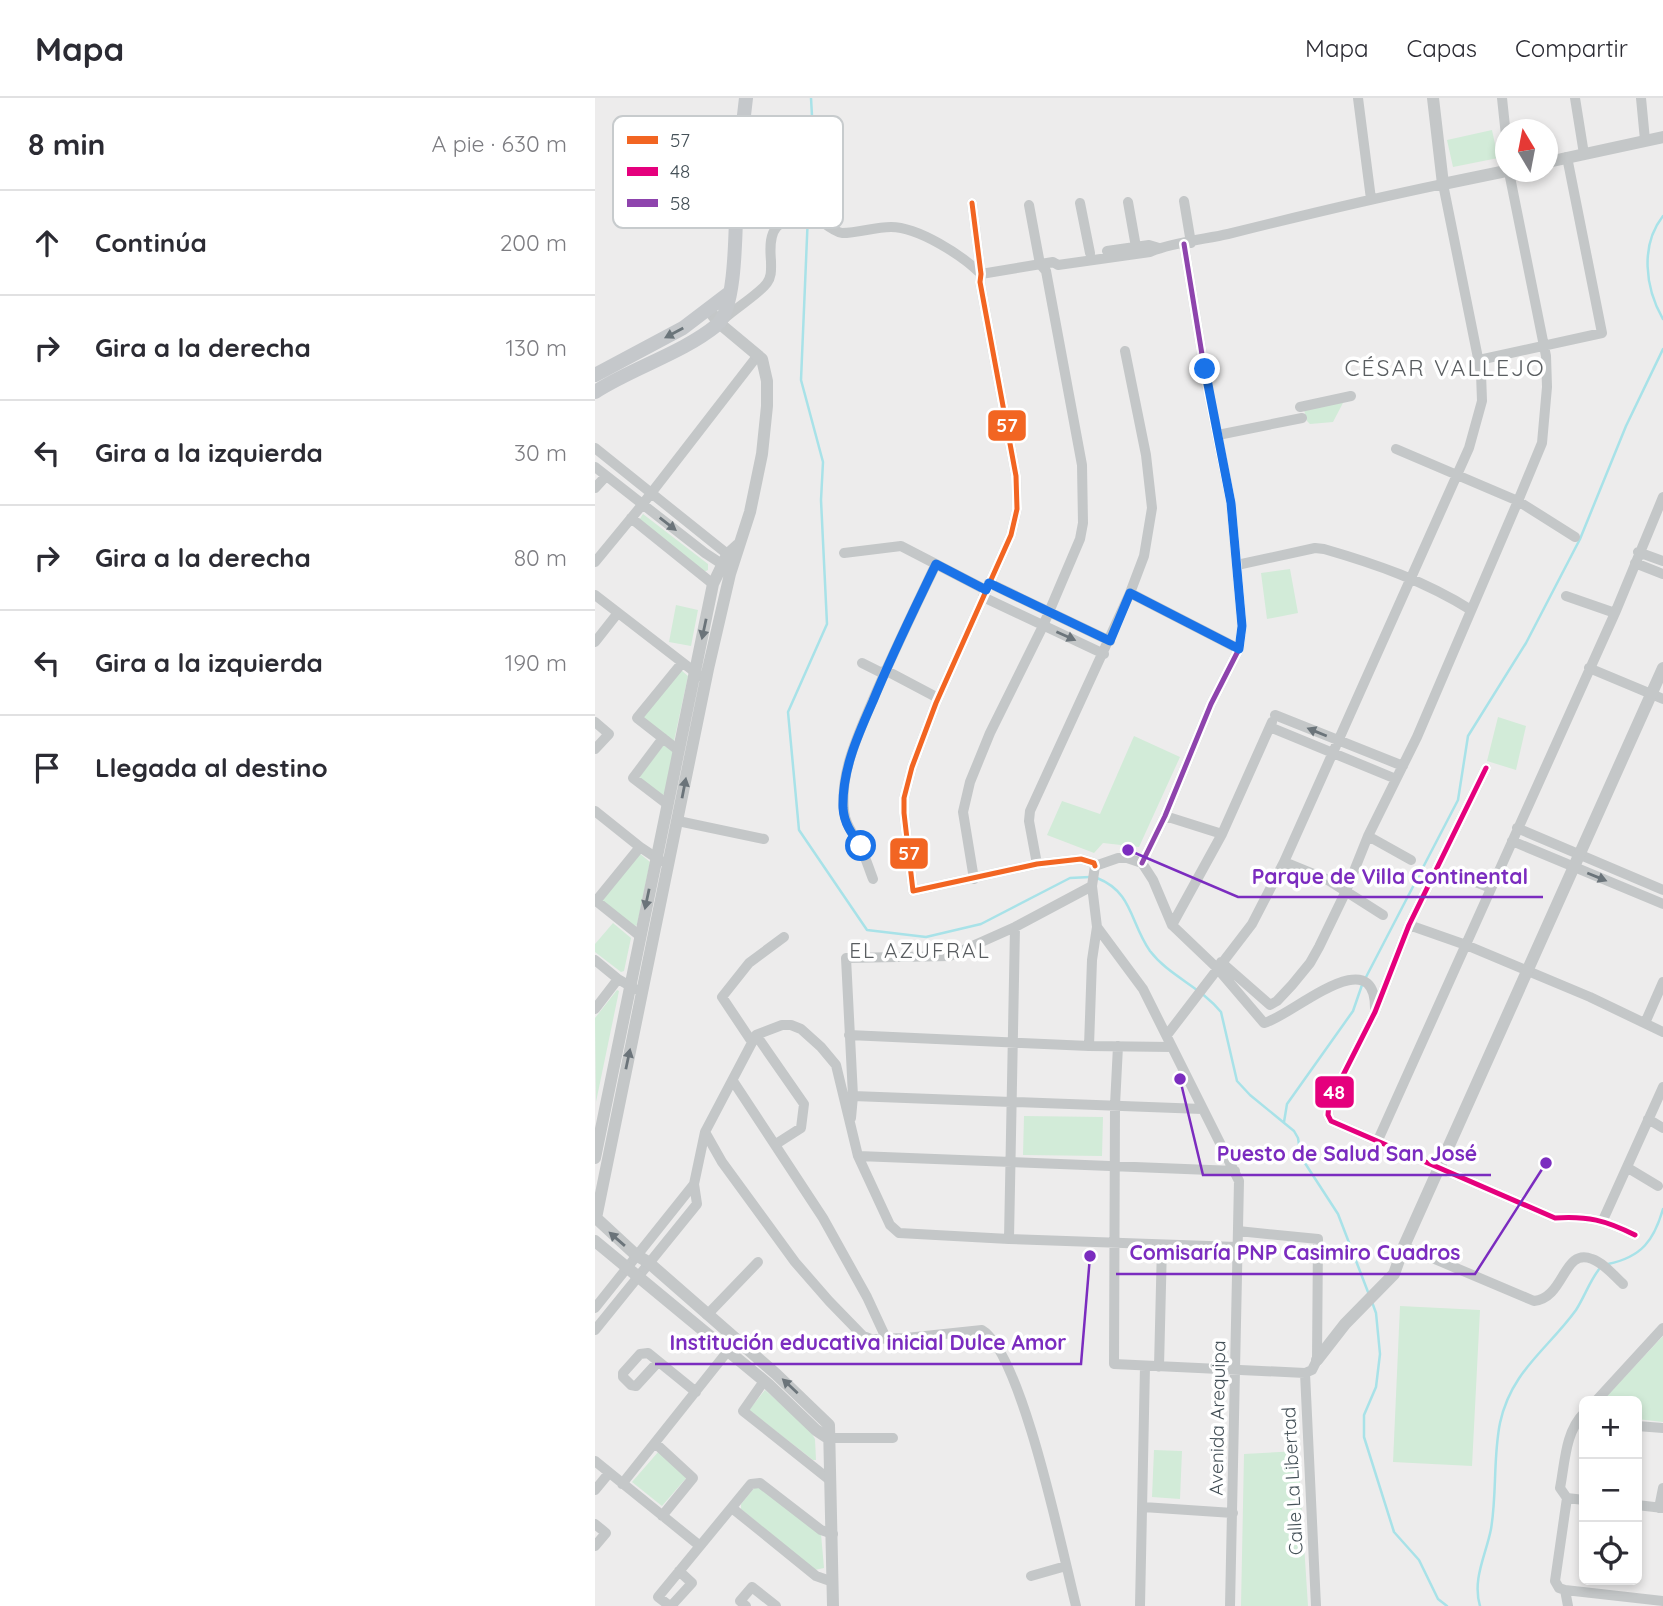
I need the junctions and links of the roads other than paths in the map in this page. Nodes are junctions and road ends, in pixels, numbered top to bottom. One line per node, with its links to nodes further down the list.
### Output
1 (746, 98): 7 (main road)
2 (1358, 98): 17 (street)
3 (1433, 98): 16 (street)
4 (1502, 98): 8 (street)
5 (1575, 98): 11 (street)
6 (1641, 98): 10 (street)
7 (744, 116)
8 (1504, 119)
9 (1663, 137): 10 (street)
10 (1645, 140): 11 (street)
11 (1584, 154): 12 (street)
12 (1567, 157): 13 (street); 37 (street)
13 (1558, 159)
14 (1495, 173): 16 (street)
15 (1509, 182): 37 (street)
16 (1443, 184): 17 (street); 40 (street)
17 (1371, 199): 26 (street)
18 (1184, 201): 26 (street)
19 (1128, 202): 27 (street)
20 (972, 203): 32 (street)
21 (1080, 203): 29 (street)
22 (1029, 205): 31 (street)
23 (735, 228): 33 (main road)
24 (775, 228): 34 (street)
25 (830, 228): 32 (street)
26 (1188, 243): 28 (street); 44 (street)
27 (1136, 247): 28 (street); 29 (street)
28 (1159, 248): 30 (street)
29 (1090, 253): 30 (street)
30 (1053, 262): 31 (street)
31 (1040, 264): 32 (street); 72 (street)
32 (981, 274): 67 (street)
33 (729, 293): 34 (street); 35 (main road); 36 (main road)
34 (754, 294): 36 (street)
35 (709, 310): 36 (street); 41 (main road, one-way to 41)
36 (719, 323): 39 (street); 42 (main road)
37 (1545, 346): 40 (street); 53 (street)
38 (1125, 351): 68 (street)
39 (758, 355): 51 (street); 61 (street)
40 (1479, 360): 48 (street)
41 (595, 375)
42 (595, 392)
43 (1351, 396): 44 (street)
44 (1218, 435): 63 (street)
45 (595, 448): 51 (street)
46 (1396, 449): 48 (street)
47 (595, 467): 49 (street)
48 (1457, 473): 53 (street); 65 (street)
49 (606, 476): 50 (street); 54 (street)
50 (595, 488)
51 (651, 493): 54 (street); 61 (street)
52 (1663, 497): 58 (street)
53 (1518, 501): 56 (street); 71 (street)
54 (642, 505): 55 (street); 61 (street, one-way to 61)
55 (631, 518): 60 (street); 66 (street)
56 (1576, 537)
57 (843, 553): 62 (street)
58 (1637, 558): 59 (street); 64 (street); 73 (street)
59 (1663, 561)
60 (595, 562)
61 (728, 562): 66 (street); 86 (street)
62 (936, 564): 67 (street); 84 (street)
63 (1237, 565): 65 (street); 78 (street)
64 (1663, 574)
65 (1412, 579): 71 (street); 92 (street)
66 (713, 584): 85 (street, one-way to 85)
67 (986, 590): 72 (street); 75 (street); 88 (street)
68 (1130, 593): 76 (street); 78 (street)
69 (595, 596): 74 (street)
70 (1566, 596): 73 (street)
71 (1471, 610): 96 (street)
72 (1048, 613): 75 (street); 76 (street)
73 (1615, 613): 82 (street)
74 (617, 614): 77 (street); 80 (street)
75 (1043, 626): 79 (street, one-way to 79); 118 (street)
76 (1110, 641): 79 (street)
77 (595, 642)
78 (1239, 649): 101 (street)
79 (1104, 654): 115 (street)
80 (682, 663): 85 (street); 91 (street)
81 (862, 663): 84 (street)
82 (1589, 668): 87 (street); 103 (street)
83 (1663, 668): 87 (street)
84 (885, 672): 88 (street); 119 (street)
85 (694, 673): 86 (street); 94 (street)
86 (706, 680): 102 (street, one-way to 86)
87 (1657, 697): 109 (street)
88 (938, 698): 118 (street)
89 (1272, 721): 92 (street, one-way to 89); 95 (street); 104 (street)
90 (595, 722): 93 (street)
91 (663, 738): 94 (street); 99 (street)
92 (1338, 740): 95 (street); 96 (street)
93 (595, 749)
94 (678, 750): 99 (street)
95 (1332, 754): 98 (street); 112 (street)
96 (1403, 766): 98 (street)
97 (1486, 768): 128 (street)
98 (1396, 779): 105 (street)
99 (667, 804): 110 (street)
100 (595, 811): 108 (street)
101 (1165, 816): 104 (street); 113 (street)
102 (678, 821): 106 (street); 114 (street)
103 (1517, 828): 107 (street); 109 (street)
104 (1222, 834): 127 (street)
105 (1368, 836): 111 (street); 124 (street)
106 (764, 839)
107 (1512, 841): 117 (street); 122 (street)
108 (640, 847): 110 (street); 131 (street)
109 (1579, 854): 117 (street); 123 (street)
110 (656, 859): 114 (street); 131 (street, one-way to 131)
111 (1411, 860)
112 (1284, 862): 124 (street); 135 (street)
113 (1142, 863): 116 (street); 127 (street)
114 (669, 864): 138 (street)
115 (1037, 864): 116 (street); 118 (street)
116 (1095, 867): 121 (street)
117 (1573, 867): 125 (street, one-way to 125); 136 (street)
118 (974, 878)
119 (873, 879)
120 (1468, 879): 122 (street)
121 (1092, 886): 129 (street); 130 (street)
122 (1491, 888): 133 (street)
123 (1663, 890)
124 (1346, 891): 126 (street); 135 (street)
125 (1663, 904)
126 (1383, 915)
127 (1172, 925): 135 (street)
128 (1409, 925): 133 (street); 140 (street)
129 (1015, 927): 144 (street); 146 (street)
130 (1097, 927): 143 (street); 147 (street)
131 (640, 936): 138 (street)
132 (784, 937): 145 (street)
133 (1465, 945): 136 (street); 161 (street)
134 (595, 960): 138 (street)
135 (1217, 968): 140 (street); 143 (street)
136 (1527, 972): 141 (street); 167 (street)
137 (1663, 982): 141 (street)
138 (630, 986): 139 (street); 157 (street)
139 (595, 1009)
140 (1375, 1012): 161 (street)
141 (1645, 1023): 142 (street)
142 (1663, 1031)
143 (1170, 1032): 149 (street)
144 (849, 1035): 146 (street); 152 (street)
145 (754, 1039): 150 (street); 158 (street); 162 (street)
146 (1013, 1043): 147 (street); 153 (street)
147 (1089, 1046): 148 (street)
148 (1118, 1046): 149 (street); 154 (street)
149 (1172, 1046): 155 (street)
150 (733, 1081): 160 (street); 162 (street)
151 (1663, 1087): 156 (street)
152 (853, 1096): 153 (street); 158 (street)
153 (1012, 1103): 154 (street); 165 (street)
154 (1115, 1105): 155 (street); 166 (street)
155 (1202, 1109): 169 (street)
156 (1648, 1119): 159 (street); 168 (street)
157 (602, 1120): 164 (street); 172 (street)
158 (850, 1125): 163 (street)
159 (1663, 1128)
160 (705, 1132): 170 (street); 192 (street)
161 (1378, 1140): 167 (street)
162 (776, 1144): 192 (street)
163 (858, 1156): 165 (street); 176 (street)
164 (595, 1158)
165 (1011, 1164): 166 (street); 176 (street)
166 (1114, 1167): 169 (street); 178 (street)
167 (1439, 1167): 173 (street); 180 (street)
168 (1627, 1168): 171 (street); 173 (street)
169 (1235, 1171): 174 (street, Avenida Arequipa)
170 (694, 1184): 182 (street); 183 (street)
171 (1658, 1186)
172 (596, 1218): 182 (street, one-way to 172)
173 (1603, 1220): 175 (street)
174 (1238, 1231): 181 (street, Avenida Arequipa); 195 (street)
175 (1635, 1235)
176 (1009, 1239): 178 (street)
177 (595, 1241): 185 (street)
178 (1115, 1243): 179 (street); 197 (street)
179 (1161, 1245): 181 (street); 198 (street)
180 (1404, 1246): 187 (street); 195 (street)
181 (1237, 1247): 199 (street, Avenida Arequipa)
182 (636, 1255): 183 (street); 185 (street)
183 (648, 1262): 186 (street); 189 (street)
184 (758, 1262): 189 (street)
185 (628, 1268): 186 (street); 188 (street)
186 (639, 1278): 191 (street); 194 (street)
187 (1623, 1283)
188 (595, 1308)
189 (707, 1315): 193 (street)
190 (1663, 1328): 203 (street)
191 (595, 1330)
192 (885, 1338): 228 (street)
193 (737, 1340): 194 (street); 207 (street, one-way to 193)
194 (727, 1352): 201 (street); 202 (street)
195 (1317, 1360): 200 (street)
196 (658, 1362): 202 (street)
197 (1145, 1366): 198 (street); 219 (street)
198 (1159, 1367): 199 (street)
199 (1236, 1371): 200 (street); 222 (street, Avenida Arequipa)
200 (1305, 1373): 241 (street, Calle La Libertad)
201 (764, 1381): 207 (street); 212 (street)
202 (696, 1392): 209 (street)
203 (1600, 1396)
204 (1579, 1422): 216 (street)
205 (1642, 1426): 206 (street)
206 (1663, 1428)
207 (828, 1438): 208 (street); 212 (street)
208 (893, 1438)
209 (655, 1443): 213 (street); 223 (street)
210 (595, 1461): 211 (street)
211 (609, 1474): 213 (street); 215 (street)
212 (831, 1481): 225 (street)
213 (622, 1484): 223 (street)
214 (1663, 1488): 221 (street)
215 (595, 1490)
216 (1567, 1498): 217 (street); 232 (street)
217 (1579, 1499)
218 (1642, 1506): 221 (street)
219 (1143, 1507): 222 (street); 239 (street)
220 (731, 1508): 225 (street); 227 (street); 231 (street)
221 (1661, 1508)
222 (1233, 1513): 240 (street, Avenida Arequipa)
223 (662, 1516): 227 (street)
224 (595, 1524): 226 (street)
225 (833, 1534): 231 (street)
226 (595, 1546)
227 (700, 1546): 229 (street)
228 (1066, 1566): 230 (street); 238 (street)
229 (679, 1571): 234 (street); 234 (street)
230 (1031, 1576)
231 (833, 1582): 237 (street)
232 (1565, 1590): 233 (street); 242 (street)
233 (1663, 1601)
234 (671, 1606)
235 (746, 1606): 236 (street)
236 (776, 1606)
237 (833, 1606)
238 (1076, 1606)
239 (1140, 1606)
240 (1230, 1606)
241 (1316, 1606)
242 (1568, 1606)

